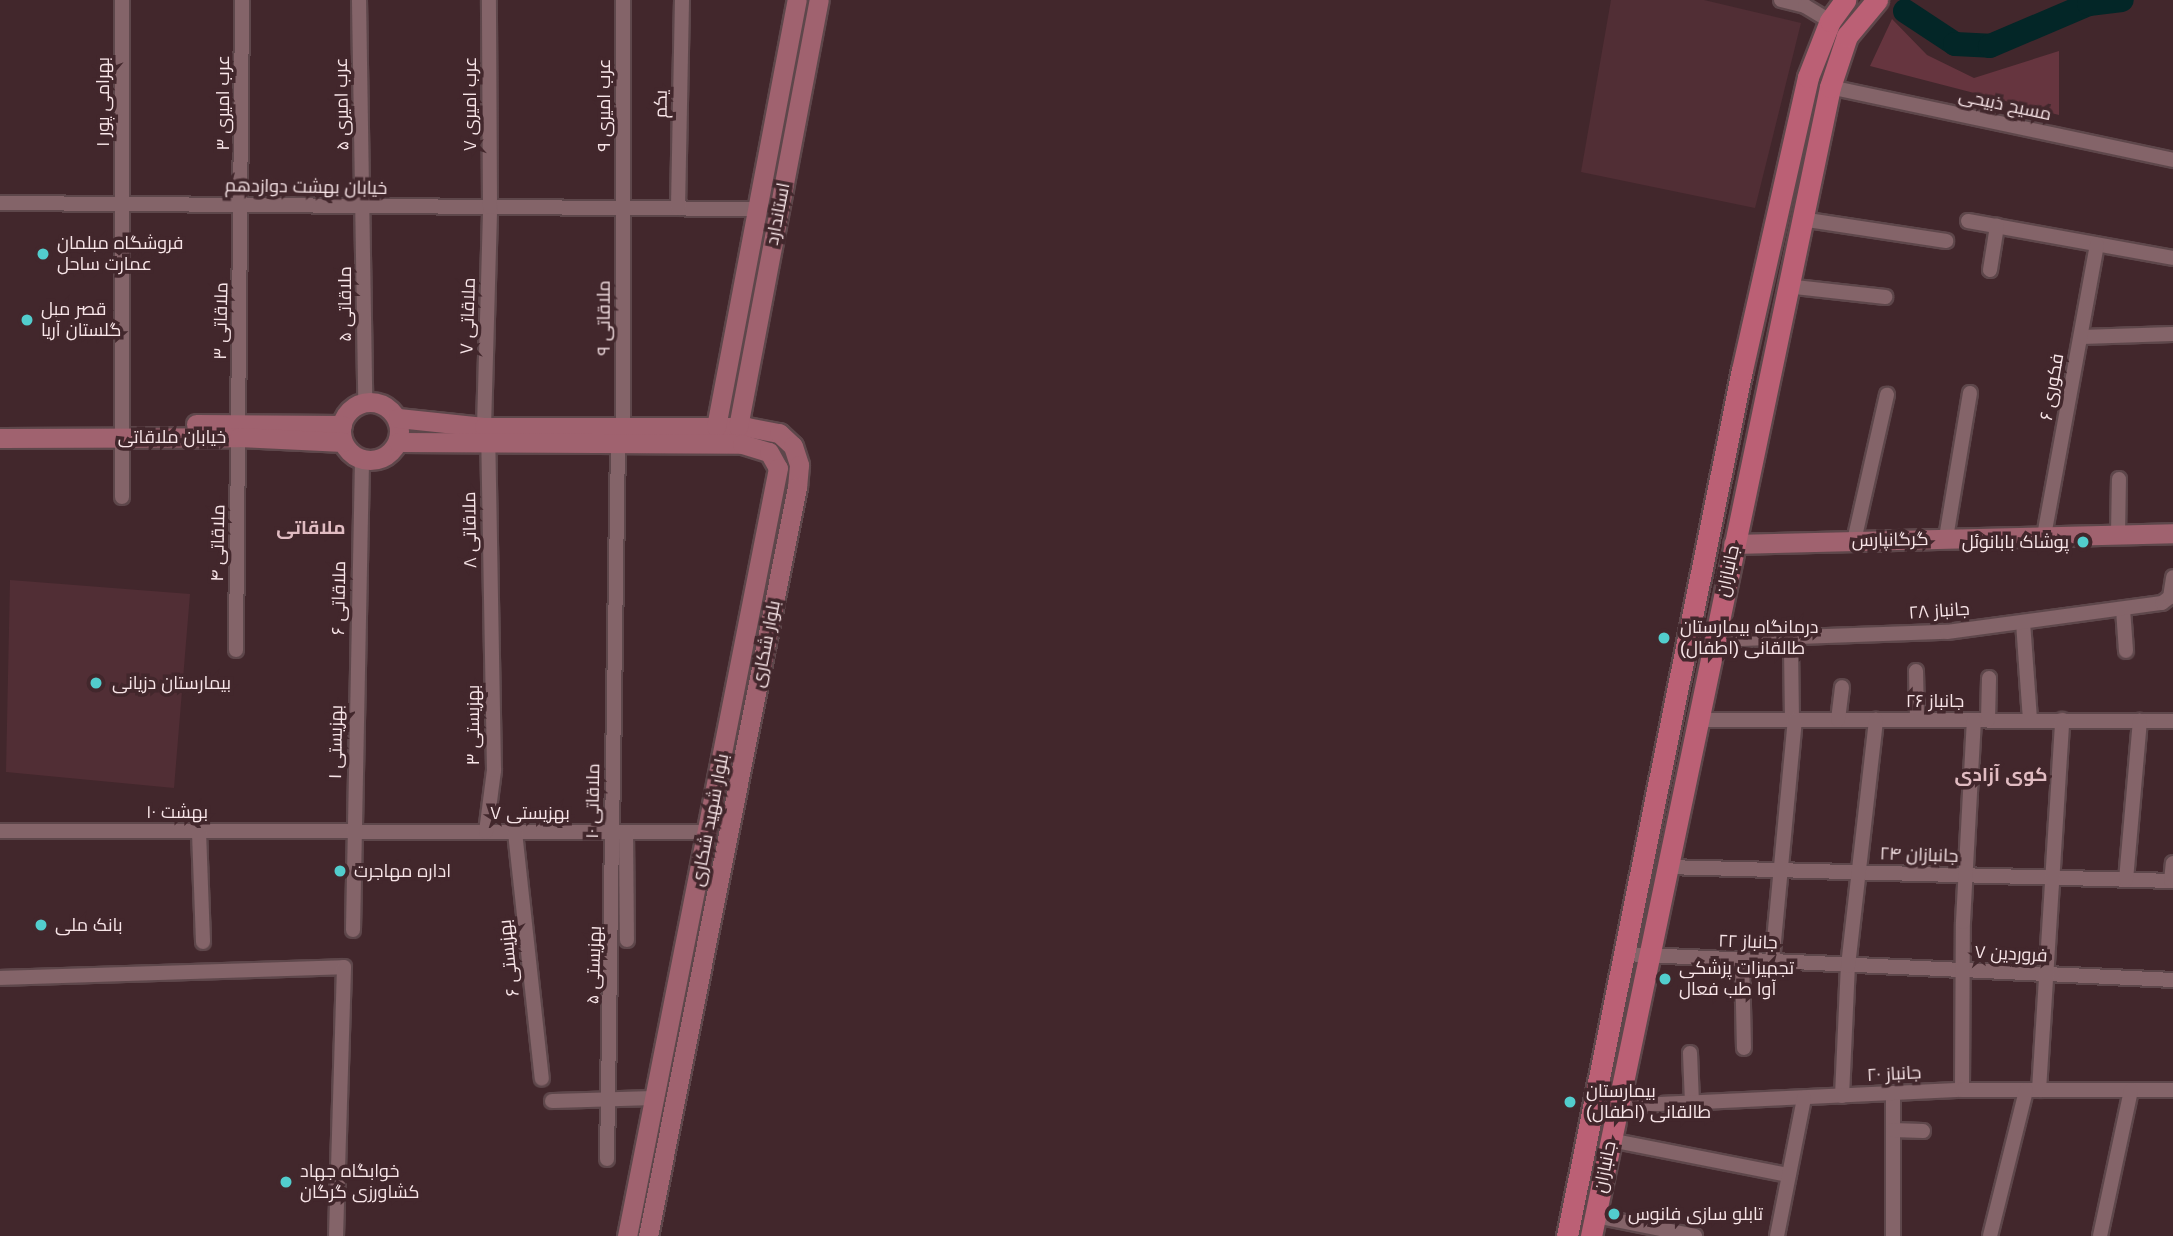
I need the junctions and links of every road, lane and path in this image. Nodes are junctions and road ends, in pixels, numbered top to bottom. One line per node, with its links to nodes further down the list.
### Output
1 (122, 0): 16 (street, ۱ بهرامی پور)
2 (242, 0): 17 (street, ۳ عرب امیری)
3 (359, 0): 18 (street, ۵ عرب امیری)
4 (489, 0): 19 (street, ۷ عرب امیری)
5 (622, 0): 21 (street, ۹ عرب امیری)
6 (682, 0): 20 (street, یکم)
7 (797, 0): 22 (main road, استاندارد)
8 (819, 0): 38 (main road, استاندارد)
9 (1781, 0): 12 (street)
10 (1845, 0): 12 (main road, جانبازان)
11 (1877, 0): 13 (main road, جانبازان)
12 (1830, 21): 37 (main road, جانبازان)
13 (1830, 87): 14 (street, مسیح ذبیحی); 23 (main road, جانبازان)
14 (2173, 160)
15 (0, 203): 16 (street, خیابان بهشت دوازدهم)
16 (122, 204): 17 (street, خیابان بهشت دوازدهم); 45 (street, ۱ بهرامی پور)
17 (242, 205): 18 (street, خیابان بهشت دوازدهم); 44 (street, ملاقاتی ۳)
18 (363, 206): 19 (street, خیابان بهشت دوازدهم); 40 (street, ملاقاتی ۵)
19 (490, 207): 21 (street, خیابان بهشت دوازدهم); 47 (street, ۷ ملاقاتی)
20 (678, 208): 21 (street, خیابان بهشت دوازدهم); 22 (street, خیابان بهشت دوازدهم)
21 (624, 209): 48 (street, ملاقاتی ۹)
22 (755, 209): 36 (main road, استاندارد)
23 (1801, 219): 26 (street); 30 (main road, جانبازان)
24 (1968, 221): 25 (street)
25 (1997, 226): 27 (street); 29 (street)
26 (1946, 241)
27 (2097, 245): 28 (street); 33 (street, فکوری ۶)
28 (2173, 258)
29 (1990, 270)
30 (1786, 286): 31 (street); 39 (main road, جانبازان)
31 (1885, 297)
32 (2173, 334): 33 (street)
33 (2081, 337): 57 (street, فکوری ۶)
34 (1970, 393): 58 (street)
35 (1887, 395): 59 (street)
36 (722, 396): 38 (main road); 49 (main road, استاندارد)
37 (1737, 396): 39 (main road); 101 (main road, جانبازان)
38 (743, 399): 43 (main road, استاندارد)
39 (1762, 400): 60 (main road, جانبازان)
40 (365, 401): 41 (main road); 46 (main road)
41 (398, 418): 47 (main road, بلوار شکاری); 51 (main road)
42 (0, 426): 45 (main road, خیابان ملاقاتی)
43 (738, 427): 49 (main road, بلوار شکاری); 113 (main road, بلوار شکاری)
44 (239, 430): 45 (main road, خیابان ملاقاتی); 46 (main road, خیابان ملاقاتی); 67 (street, ملاقاتی ۴)
45 (120, 431): 50 (main road, خیابان ملاقاتی); 54 (street, ۱ بهرامی پور)
46 (342, 434): 52 (main road)
47 (486, 434): 48 (main road, بلوار شکاری); 51 (main road, بلوار شکاری); 63 (street, ملاقاتی ۸)
48 (620, 435): 49 (main road, بلوار شکاری); 129 (street, ۱۰ ملاقاتی)
49 (720, 436): 89 (main road, بلوار شهید شکاری)
50 (0, 438)
51 (398, 442): 52 (main road)
52 (362, 459): 69 (street, ۶ ملاقاتی)
53 (2119, 479): 56 (street)
54 (122, 497)
55 (2173, 533): 56 (main road, گرگانپارس)
56 (2118, 534): 57 (main road, گرگانپارس)
57 (2044, 536): 58 (main road, گرگانپارس)
58 (1946, 538): 59 (main road, گرگانپارس)
59 (1854, 541): 60 (main road, گرگانپارس)
60 (1733, 544): 65 (main road, جانبازان)
61 (2173, 577): 62 (street, جانباز ۲۸)
62 (2123, 608): 64 (street, جانباز ۲۸); 68 (street)
63 (491, 617): 86 (street, ۳ بهزیستی)
64 (2023, 622): 65 (street, جانباز ۲۸); 79 (street)
65 (1713, 640): 73 (main road, جانبازان)
66 (1791, 648): 74 (street)
67 (236, 650)
68 (2126, 650)
69 (358, 654): 85 (street, بهزیستی ۱)
70 (1916, 671): 77 (street)
71 (1989, 678): 78 (street)
72 (1842, 687): 75 (street)
73 (1696, 720): 74 (street, جانباز ۲۶); 91 (main road, جانبازان)
74 (1794, 720): 75 (street, جانباز ۲۶); 92 (street)
75 (1838, 720): 76 (street, جانباز ۲۶)
76 (1876, 720): 77 (street, جانباز ۲۶); 93 (street)
77 (1917, 720): 78 (street, جانباز ۲۶)
78 (1981, 720): 79 (street, جانباز ۲۶); 94 (street)
79 (2030, 720): 80 (street, جانباز ۲۶)
80 (2062, 720): 81 (street, جانباز ۲۶); 95 (street)
81 (2140, 721): 82 (street, جانباز ۲۶); 96 (street)
82 (2173, 721)
83 (0, 831): 84 (street, بهشت ۱۰)
84 (199, 832): 85 (street, بهشت ۱۰); 100 (street)
85 (353, 832): 86 (street, ۷ بهزیستی); 98 (street, بهزیستی ۱)
86 (486, 832): 87 (street, ۷ بهزیستی)
87 (515, 832): 88 (street, ۷ بهزیستی); 114 (street, بهزیستی ۶)
88 (622, 832): 89 (street, ۷ بهزیستی); 99 (street); 129 (street, ۵ بهزیستی)
89 (708, 832): 112 (main road, بلوار شهید شکاری)
90 (2173, 863): 97 (street)
91 (1665, 867): 92 (street, جانبازان ۲۴); 102 (main road, جانبازان)
92 (1783, 870): 93 (street, جانبازان ۲۴); 104 (street)
93 (1860, 872): 94 (street, جانبازان ۲۴); 105 (street)
94 (1965, 875): 95 (street, جانبازان ۲۴); 106 (street)
95 (2048, 878): 96 (street, جانبازان ۲۴); 107 (street)
96 (2126, 880): 97 (street, جانبازان ۲۴)
97 (2172, 881)
98 (354, 930)
99 (627, 940)
100 (203, 942)
101 (1623, 954): 102 (street, ۲۲ جانباز); 135 (main road, جانبازان)
102 (1648, 957): 103 (street, ۲۲ جانباز); 125 (main road, جانبازان)
103 (1742, 961): 104 (street, ۲۲ جانباز); 110 (street)
104 (1772, 962): 105 (street, ۲۲ جانباز)
105 (1848, 966): 106 (street, فروردین ۷); 120 (street)
106 (1962, 971): 107 (street, فروردین ۷); 115 (street)
107 (2043, 974): 109 (street, فروردین ۷); 116 (street)
108 (0, 978): 132 (street)
109 (2173, 980)
110 (1744, 1048)
111 (1690, 1053): 124 (street)
112 (660, 1071): 113 (main road); 121 (main road, بلوار شهید شکاری)
113 (680, 1075): 134 (main road, بلوار شکاری)
114 (542, 1079)
115 (1962, 1090): 116 (street, ۲۰ جانباز); 119 (street, ۲۰ جانباز)
116 (2032, 1090): 117 (street, ۲۰ جانباز); 139 (street)
117 (2131, 1090): 118 (street, ۲۰ جانباز); 140 (street)
118 (2173, 1090)
119 (1893, 1094): 120 (street, ۲۰ جانباز); 126 (street)
120 (1842, 1096): 122 (street, ۲۰ جانباز)
121 (655, 1098): 123 (street); 133 (main road, بلوار شهید شکاری)
122 (1804, 1098): 124 (street, ۲۰ جانباز); 130 (street)
123 (552, 1101)
124 (1692, 1103): 125 (street, ۲۰ جانباز)
125 (1617, 1106): 128 (main road, جانبازان)
126 (1893, 1130): 127 (street); 138 (street)
127 (1923, 1131)
128 (1610, 1140): 130 (street); 131 (main road, جانبازان)
129 (607, 1159)
130 (1789, 1175): 137 (street)
131 (1593, 1226): 136 (street)
132 (336, 1236)
133 (627, 1236)
134 (648, 1236)
135 (1567, 1236)
136 (1695, 1236)
137 (1777, 1236)
138 (1893, 1236)
139 (1990, 1236)
140 (2101, 1236)

